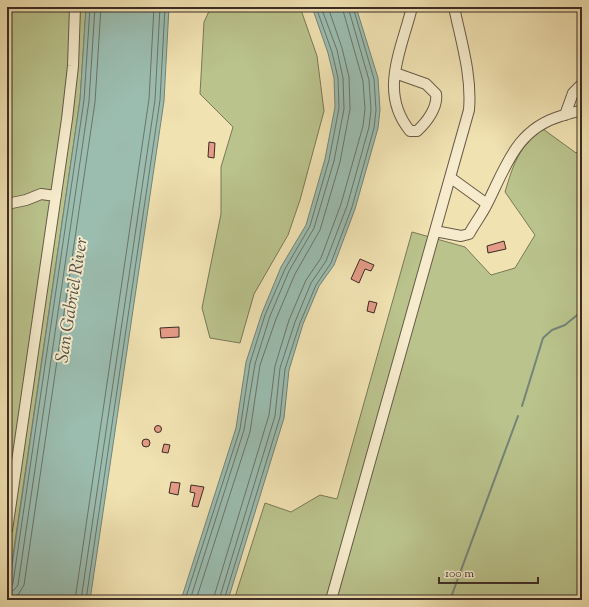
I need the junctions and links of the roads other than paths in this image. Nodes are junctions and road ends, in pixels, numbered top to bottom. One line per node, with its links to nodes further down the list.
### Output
1 (75, 7): 9 (lane)
2 (412, 7): 4 (lane)
3 (454, 7): 8 (lane)
4 (395, 73): 4 (lane)
5 (582, 84): 7 (lane)
6 (582, 111): 7 (lane)
7 (565, 115): 11 (lane)
8 (451, 178): 11 (lane); 12 (lane)
9 (56, 196): 10 (lane); 13 (lane)
10 (7, 204)
11 (487, 204): 12 (lane)
12 (435, 231): 14 (lane)
13 (7, 530)
14 (331, 600)

